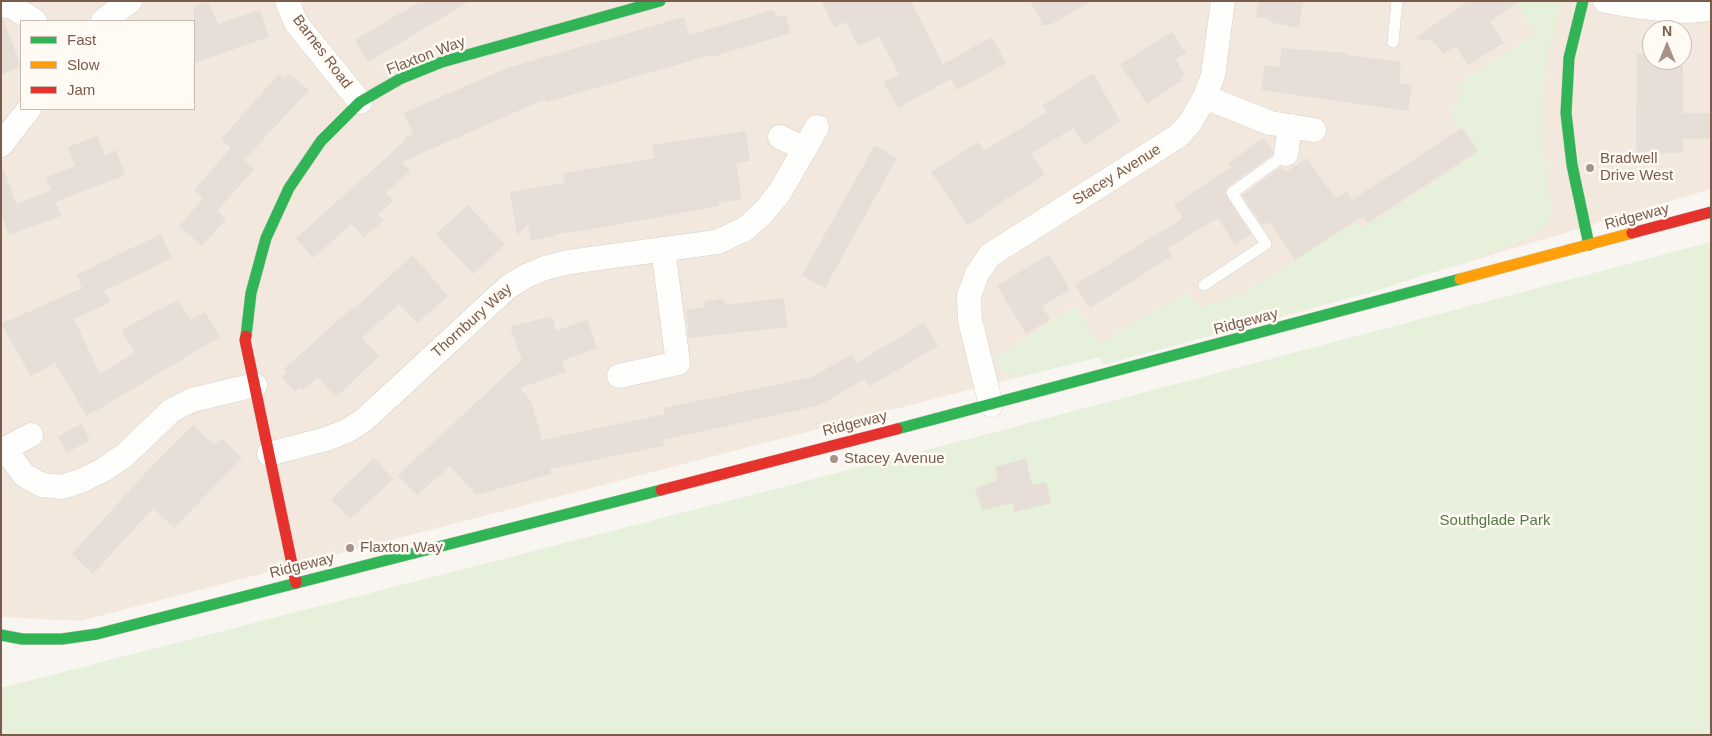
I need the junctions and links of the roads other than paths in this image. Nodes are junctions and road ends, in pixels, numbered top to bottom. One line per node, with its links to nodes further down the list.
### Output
1 (130, 1): 11 (street)
2 (287, 1): 14 (street, Barnes Road)
3 (660, 1): 14 (street, Flaxton Way)
4 (1222, 1): 13 (street, Stacey Avenue)
5 (1397, 1): 12 (lane)
6 (1583, 1): 24 (street)
7 (1606, 1): 9 (street)
8 (1, 4): 10 (street)
9 (1711, 9)
10 (33, 20)
11 (104, 20)
12 (1393, 42)
13 (1206, 97): 16 (street); 29 (street, Stacey Avenue)
14 (360, 102): 28 (street, Flaxton Way)
15 (28, 110): 20 (street)
16 (1290, 126): 18 (street); 22 (street)
17 (817, 127): 21 (street, Thornbury Way)
18 (1314, 130)
19 (780, 137): 21 (street)
20 (1, 145)
21 (805, 149): 25 (street, Thornbury Way)
22 (1286, 154): 26 (lane)
23 (1711, 212): 24 (street, Ridgeway)
24 (1589, 246): 29 (street, Ridgeway)
25 (663, 250): 27 (street); 32 (street, Thornbury Way)
26 (1204, 285)
27 (619, 376)
28 (255, 385): 31 (street); 32 (street, Flaxton Way)
29 (991, 405): 33 (street, Ridgeway)
30 (31, 435): 31 (street)
31 (3, 450)
32 (269, 454): 33 (street, Flaxton Way)
33 (296, 583): 34 (street, Ridgeway)
34 (1, 635)

